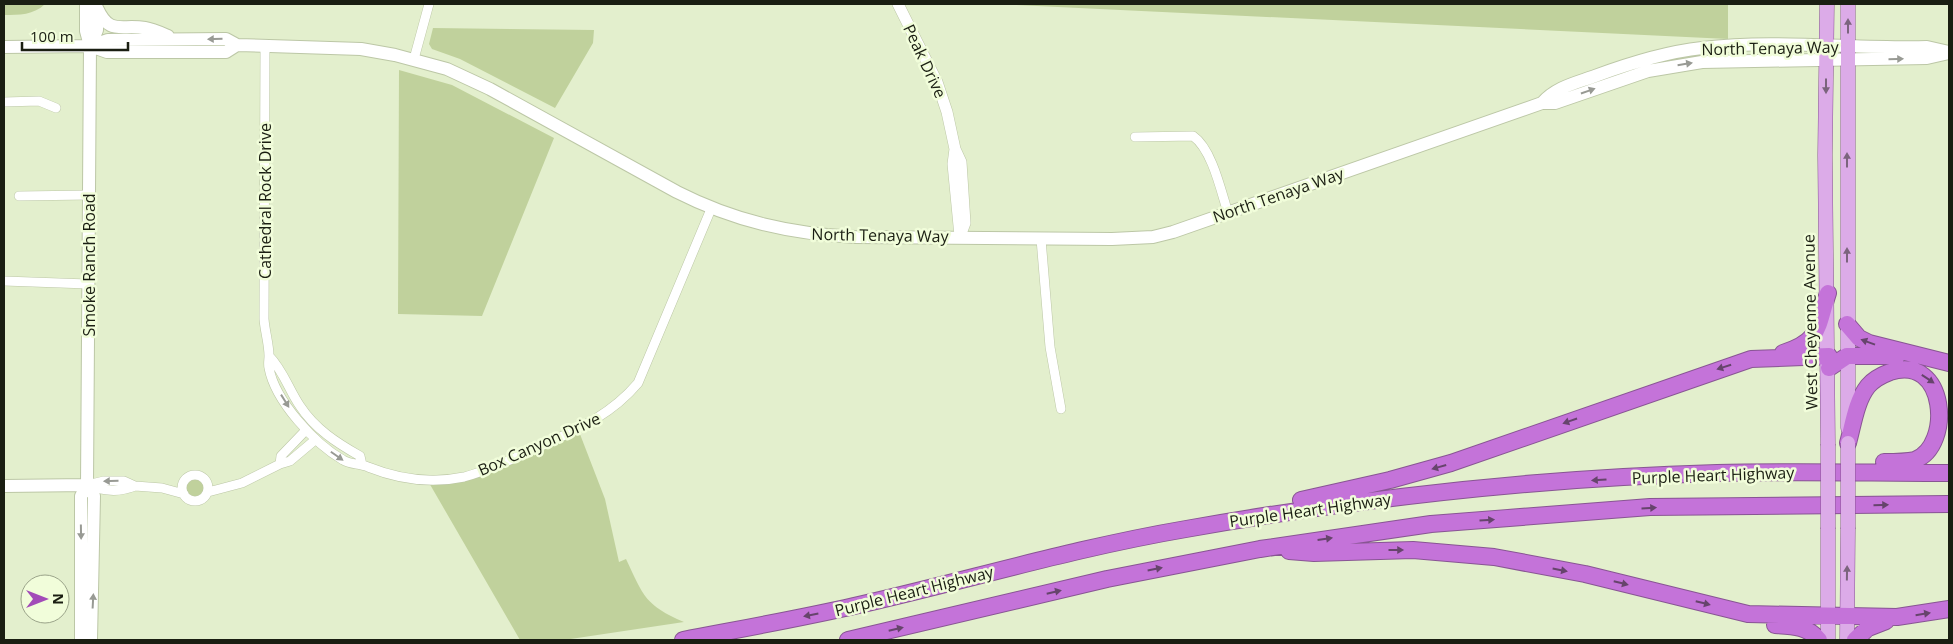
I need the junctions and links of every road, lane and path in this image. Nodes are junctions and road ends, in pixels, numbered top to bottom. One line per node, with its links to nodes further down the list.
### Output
1 (429, 4): 14 (street)
2 (898, 4): 22 (street, Peak Drive)
3 (1827, 4): 11 (main road, West Cheyenne Avenue)
4 (1848, 4): 12 (main road, one-way to 4)
5 (93, 5): 6 (main road); 8 (main road, Smoke Ranch Road)
6 (178, 39): 7 (main road, North Tenaya Way, one-way to 6); 8 (main road, North Tenaya Way)
7 (237, 45): 8 (main road, North Tenaya Way); 9 (main road, North Tenaya Way)
8 (90, 46): 10 (main road, North Tenaya Way); 18 (main road, Smoke Ranch Road)
9 (265, 46): 14 (main road, North Tenaya Way); 28 (street, Cathedral Rock Drive)
10 (4, 47)
11 (1826, 53): 12 (main road, North Tenaya Way); 21 (main road, North Tenaya Way); 26 (main road, West Cheyenne Avenue, one-way to 26)
12 (1848, 53): 13 (main road, North Tenaya Way); 27 (main road, one-way to 12)
13 (1949, 53)
14 (414, 59): 20 (main road, North Tenaya Way)
15 (4, 102): 16 (street)
16 (56, 108)
17 (1135, 136): 21 (street)
18 (89, 195): 19 (street); 25 (main road, Smoke Ranch Road)
19 (18, 196)
20 (711, 209): 22 (main road, North Tenaya Way); 40 (street, Box Canyon Drive)
21 (1228, 213): 23 (main road, North Tenaya Way)
22 (960, 236): 23 (main road, North Tenaya Way)
23 (1041, 239): 34 (street)
24 (4, 281): 25 (street)
25 (88, 284): 44 (main road, Smoke Ranch Road)
26 (1828, 293): 30 (highway); 32 (main road, West Cheyenne Avenue)
27 (1847, 324): 29 (main road); 31 (highway, one-way to 27)
28 (269, 356): 35 (street, Cathedral Rock Drive, one-way to 35); 36 (street, Cathedral Rock Drive)
29 (1847, 356): 31 (highway); 32 (highway); 38 (main road)
30 (1771, 357): 32 (highway); 51 (highway, one-way to 51)
31 (1930, 358): 33 (highway)
32 (1829, 362): 54 (main road, West Cheyenne Avenue, bridge)
33 (1949, 363)
34 (1061, 409)
35 (306, 430): 37 (street, Cathedral Rock Drive); 39 (street)
36 (322, 431): 40 (street, Box Canyon Drive)
37 (315, 440): 39 (street); 40 (street, Box Canyon Drive, one-way to 40)
38 (1848, 443): 42 (highway, one-way to 42); 56 (main road, one-way to 38, bridge)
39 (280, 464): 47 (street)
40 (362, 465)
41 (1949, 472): 42 (highway, Purple Heart Highway)
42 (1718, 473): 51 (highway, Purple Heart Highway, one-way to 51)
43 (184, 482): 46 (street); 47 (street); 48 (street)
44 (87, 485): 45 (main road); 46 (street); 57 (main road, Smoke Ranch Road, one-way to 57); 58 (main road, Smoke Ranch Road, one-way to 44)
45 (4, 486)
46 (162, 488): 48 (street)
47 (208, 488): 48 (street)
48 (184, 494)
49 (1949, 504): 50 (highway, Purple Heart Highway, one-way to 49)
50 (1260, 549): 53 (highway, one-way to 53); 60 (highway, Purple Heart Highway, one-way to 50)
51 (1046, 558): 59 (highway, Purple Heart Highway, one-way to 59)
52 (1949, 608): 55 (highway, one-way to 52)
53 (1748, 614): 54 (highway); 61 (highway)
54 (1828, 616): 56 (highway); 62 (main road, West Cheyenne Avenue)
55 (1896, 617): 56 (highway); 64 (highway)
56 (1847, 618): 63 (main road)
57 (80, 640)
58 (91, 640)
59 (683, 640)
60 (848, 640)
61 (1819, 640)
62 (1828, 640)
63 (1847, 640)
64 (1855, 640)

